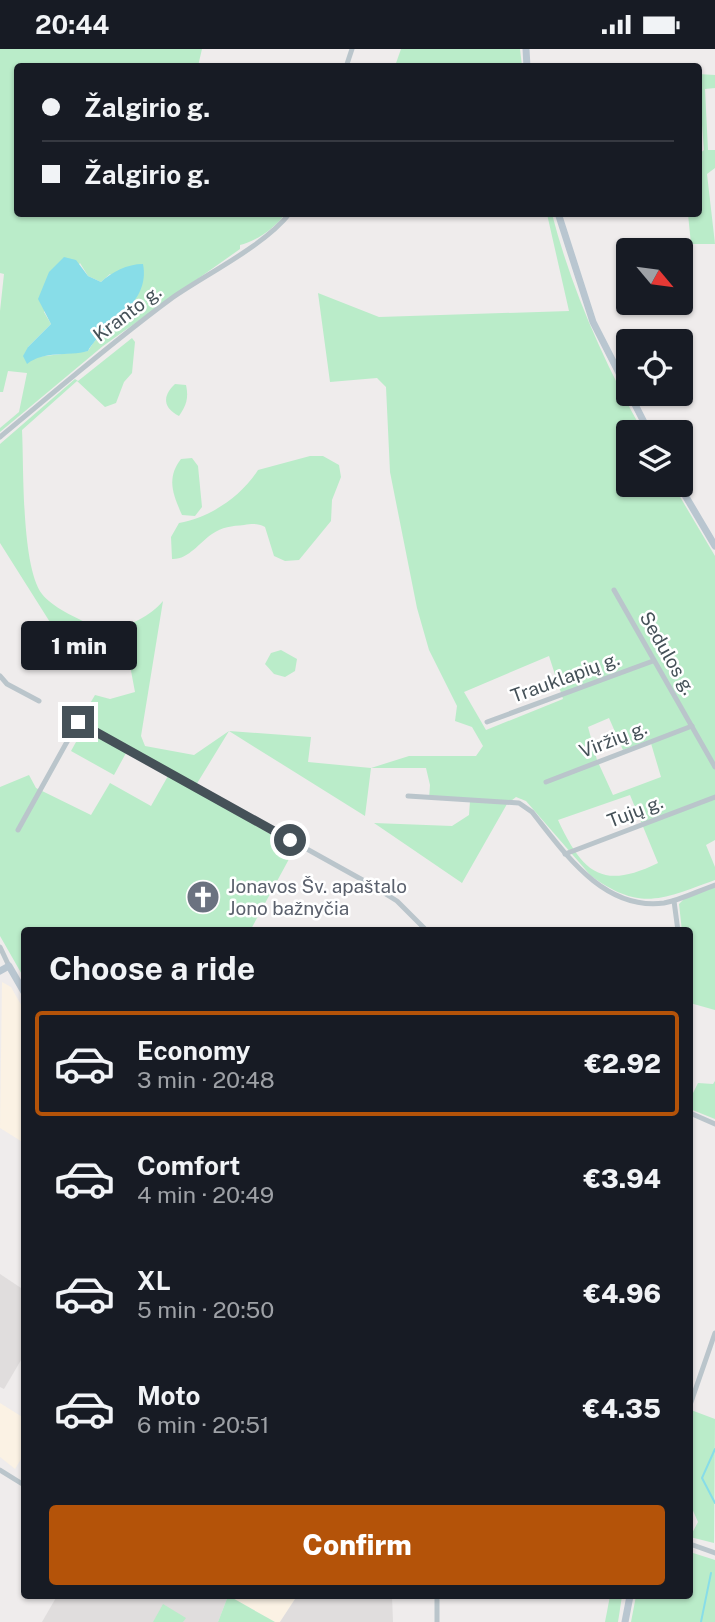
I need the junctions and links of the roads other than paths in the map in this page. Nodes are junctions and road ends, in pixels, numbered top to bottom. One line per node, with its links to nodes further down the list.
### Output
1 (287, 217): 4 (street, Kranto g.)
2 (559, 217): 3 (main road)
3 (643, 420)
4 (0, 437)
5 (686, 497): 6 (main road)
6 (715, 546)
7 (614, 590): 8 (street, Sedulos g.)
8 (653, 661): 11 (street, Trauklapių g.); 12 (street, Sedulos g.)
9 (0, 676): 10 (street)
10 (39, 701)
11 (487, 723)
12 (692, 726): 13 (street, Sedulos g.); 14 (street, Viržių g.)
13 (715, 767)
14 (546, 782)
15 (408, 796): 18 (street)
16 (715, 797): 18 (street, Tujų g.)
17 (18, 830): 21 (street)
18 (565, 854): 20 (street)
19 (715, 885): 20 (street)
20 (674, 901): 22 (street)
21 (423, 927)
22 (677, 927)
23 (0, 947): 24 (street)
24 (9, 966): 25 (main road); 26 (main road)
25 (0, 971)
26 (21, 987)
27 (693, 1115): 28 (street)
28 (715, 1124)
29 (715, 1333): 30 (street)
30 (693, 1396)
31 (0, 1470): 32 (street)
32 (21, 1484)
33 (693, 1545): 34 (street)
34 (715, 1553)
35 (437, 1599): 37 (street)
36 (629, 1599): 38 (main road)
37 (437, 1622)
38 (625, 1622)

